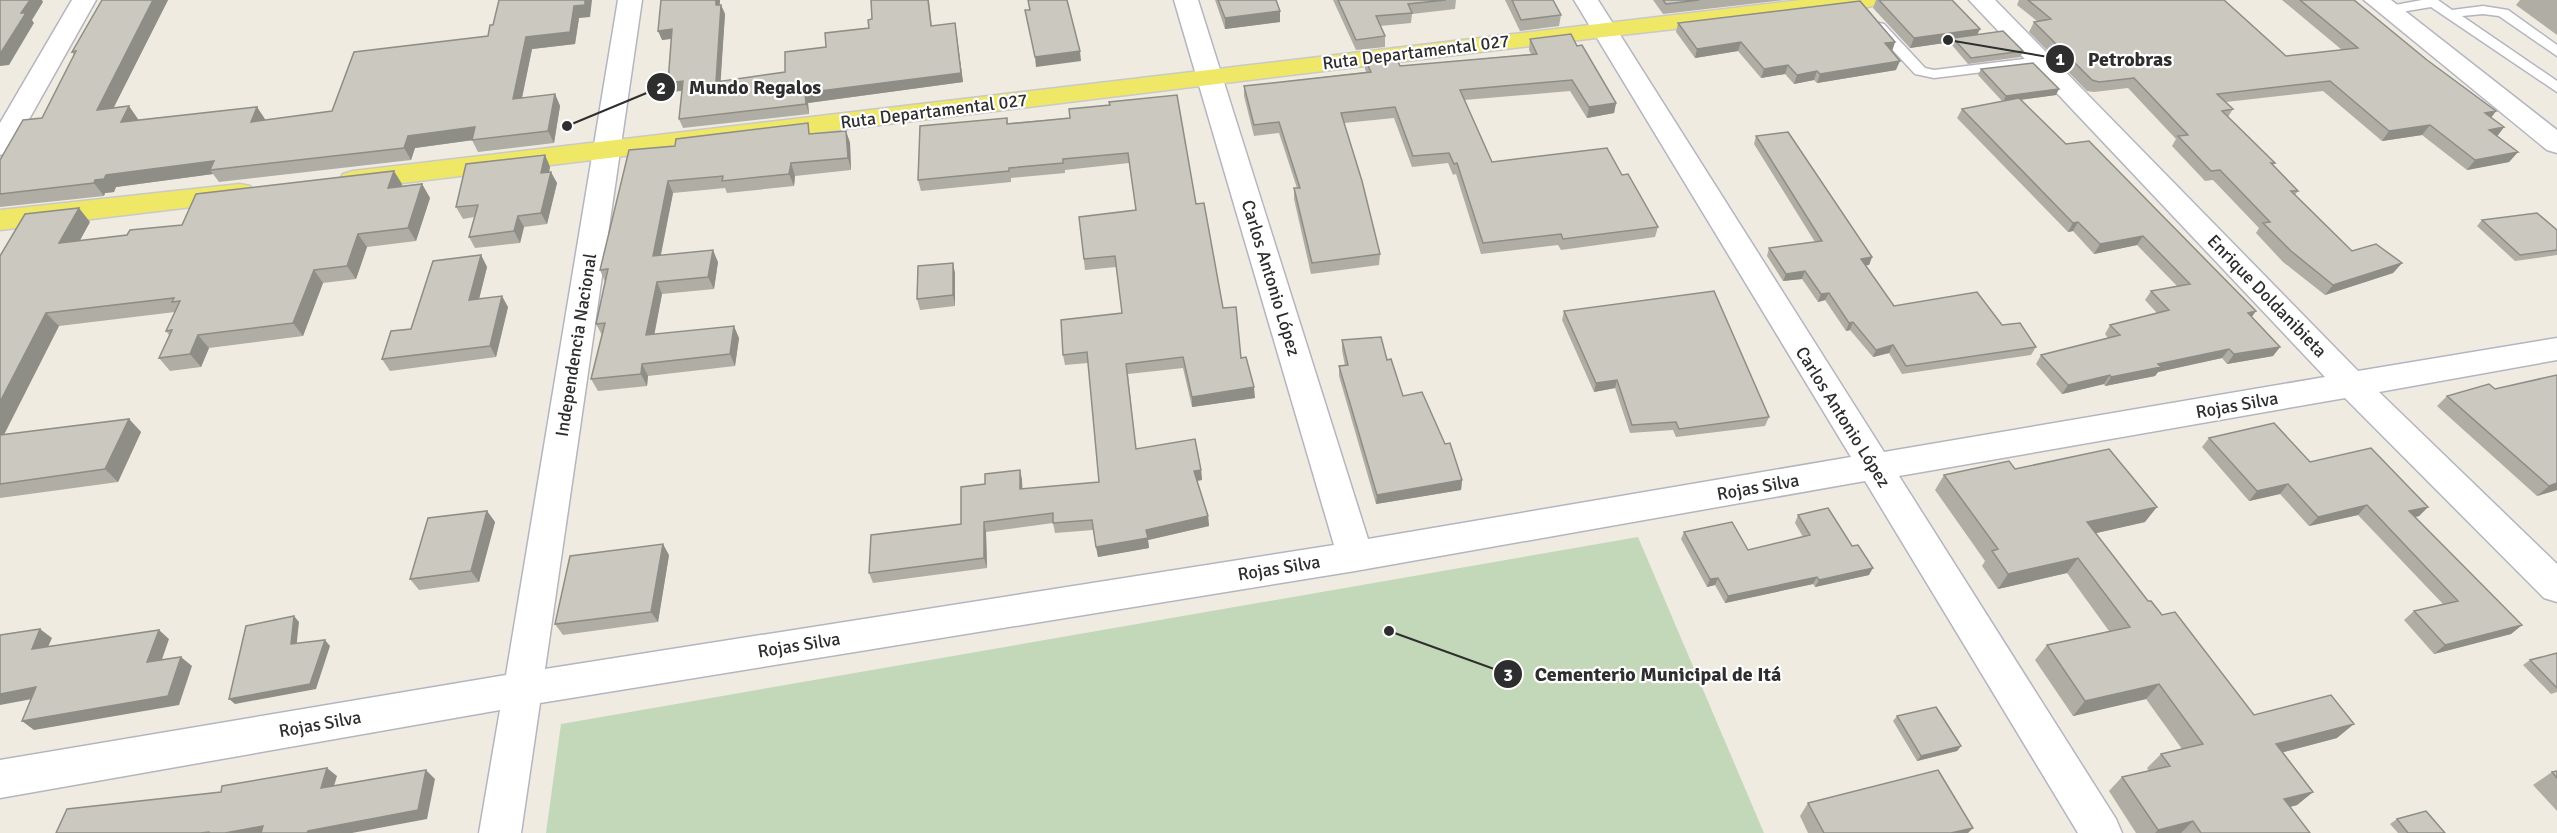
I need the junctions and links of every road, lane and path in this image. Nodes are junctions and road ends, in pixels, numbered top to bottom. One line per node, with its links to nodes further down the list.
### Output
1 (84, 0): 16 (street)
2 (630, 0): 17 (street, Independencia Nacional)
3 (1186, 0): 13 (street, Carlos Antonio López)
4 (1586, 0): 10 (street, Carlos Antonio López)
5 (1982, 0): 12 (street, Enrique Doldanibieta)
6 (1862, 1): 10 (main road, Ruta Departamental 027); 12 (lane)
7 (2431, 1): 8 (lane); 9 (lane)
8 (2383, 5): 15 (street)
9 (2448, 14): 11 (lane); 14 (lane)
10 (1604, 29): 13 (main road, Ruta Departamental 027); 23 (street, Carlos Antonio López)
11 (2557, 51)
12 (2040, 61): 22 (street, Enrique Doldanibieta)
13 (1210, 77): 17 (main road, Ruta Departamental 027); 24 (street, Carlos Antonio López)
14 (2557, 88)
15 (2557, 144)
16 (0, 146)
17 (606, 151): 18 (main road, Ruta Departamental 027); 26 (street, Independencia Nacional)
18 (333, 182)
19 (261, 190): 20 (main road)
20 (0, 220)
21 (2557, 349): 22 (street, Rojas Silva)
22 (2352, 385): 23 (street, Rojas Silva); 25 (street, Enrique Doldanibieta)
23 (1874, 468): 24 (street, Rojas Silva); 29 (street, Carlos Antonio López)
24 (1355, 556): 26 (street, Rojas Silva)
25 (2557, 587)
26 (523, 689): 27 (street, Rojas Silva); 28 (street, Independencia Nacional)
27 (0, 779)
28 (500, 833)
29 (2101, 833)

